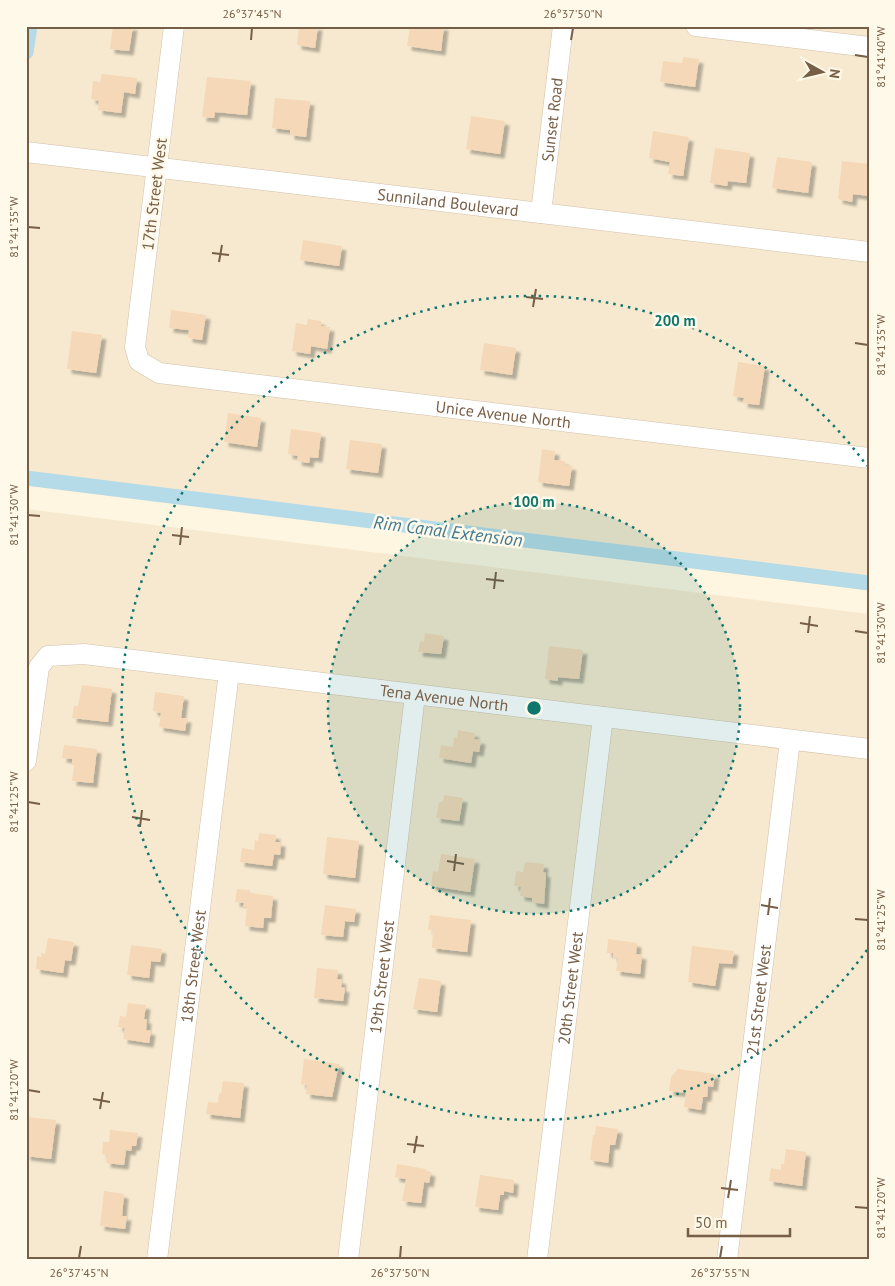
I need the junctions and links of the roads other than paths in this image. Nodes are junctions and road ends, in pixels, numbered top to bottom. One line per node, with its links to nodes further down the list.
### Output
1 (174, 26): 6 (street, 17th Street West)
2 (563, 26): 7 (street, Sunset Road)
3 (696, 26): 4 (street)
4 (869, 47)
5 (26, 152): 6 (street, Sunniland Boulevard)
6 (157, 168): 7 (street, Sunniland Boulevard); 9 (street, 17th Street West)
7 (541, 213): 8 (street, Sunniland Boulevard)
8 (869, 252)
9 (139, 362): 10 (street, Unice Avenue North)
10 (869, 458)
11 (229, 672): 12 (street, Tena Avenue North); 16 (street, Tena Avenue North); 17 (street, 18th Street West)
12 (416, 695): 13 (street, Tena Avenue North); 18 (street, 19th Street West)
13 (603, 717): 14 (street, Tena Avenue North); 19 (street, 20th Street West)
14 (790, 740): 15 (street, Tena Avenue North); 20 (street, 21st Street West)
15 (869, 749)
16 (26, 761)
17 (157, 1260)
18 (348, 1260)
19 (537, 1260)
20 (727, 1260)

